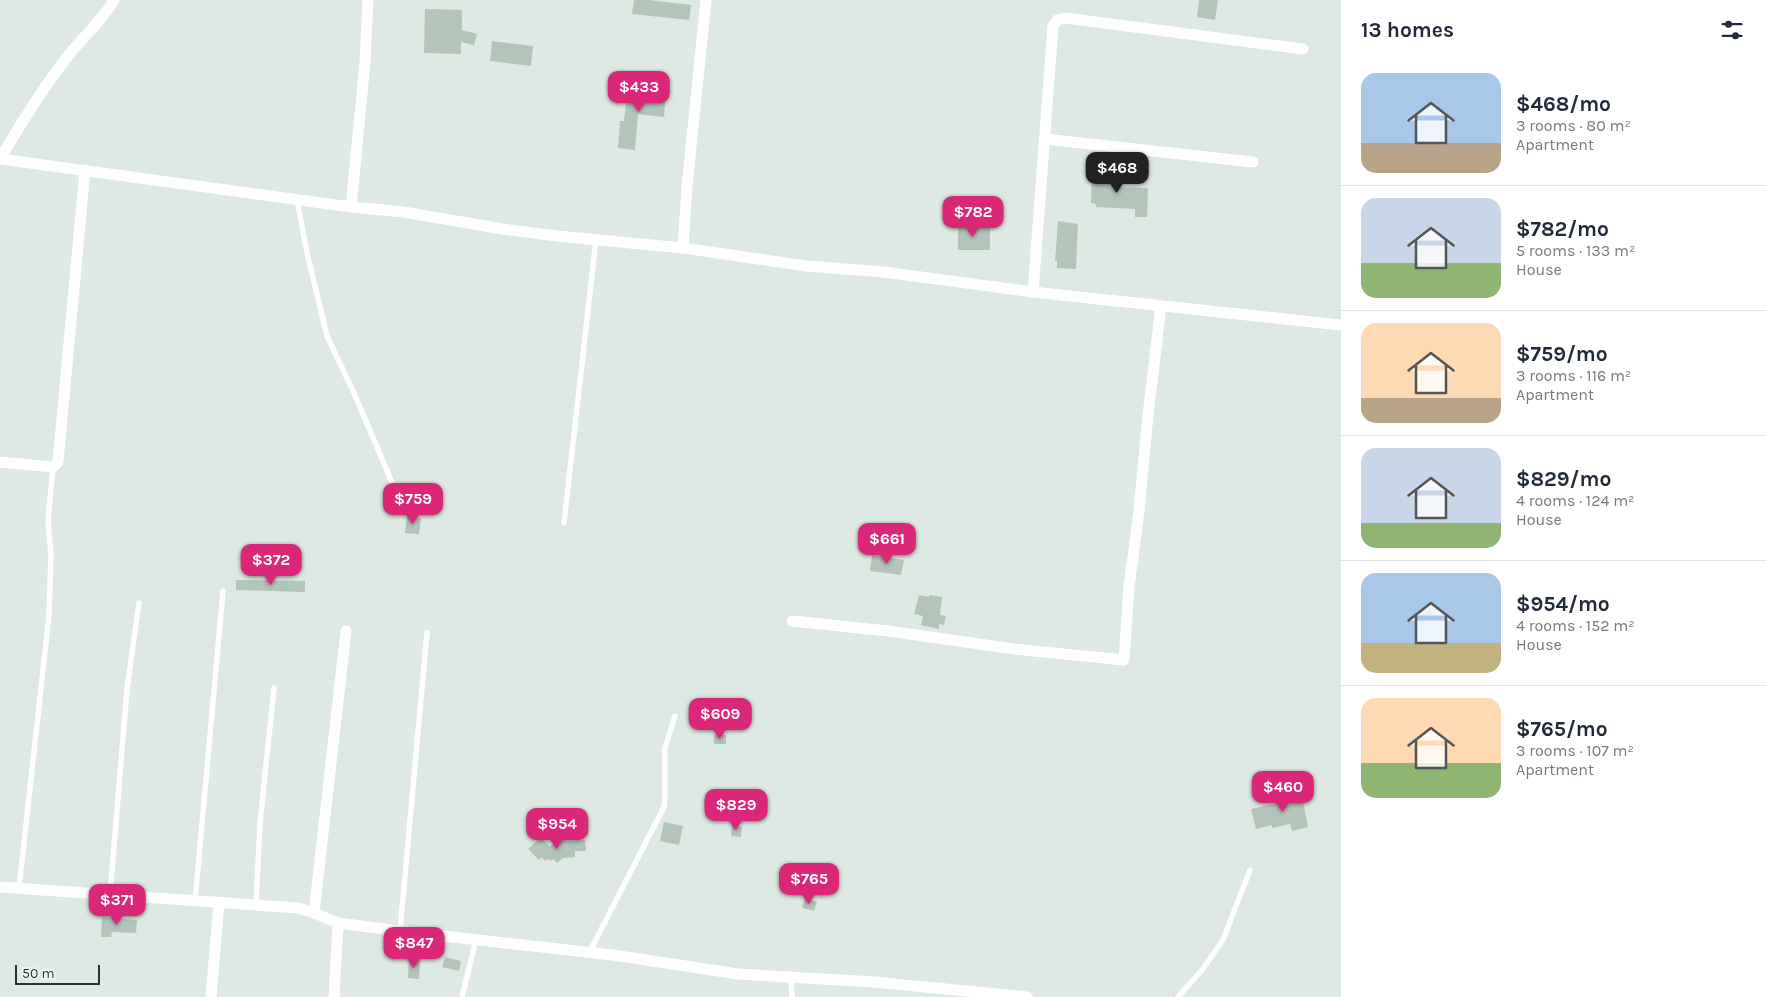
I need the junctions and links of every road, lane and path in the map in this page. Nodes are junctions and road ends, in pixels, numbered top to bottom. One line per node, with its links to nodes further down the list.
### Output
1 (114, 0): 6 (street)
2 (368, 0): 10 (street)
3 (706, 0): 12 (street)
4 (1303, 49): 5 (street)
5 (1044, 139): 7 (street); 13 (street)
6 (0, 159): 8 (street)
7 (1253, 162)
8 (85, 170): 9 (street); 17 (street)
9 (296, 199): 10 (street); 18 (lane)
10 (351, 206): 11 (street)
11 (596, 239): 12 (street); 19 (lane)
12 (683, 248): 13 (street)
13 (1033, 292): 14 (street)
14 (1161, 306): 15 (street); 22 (street)
15 (1341, 325)
16 (0, 462): 17 (street)
17 (53, 466): 29 (lane)
18 (399, 499)
19 (564, 523)
20 (223, 591): 31 (lane)
21 (139, 603): 30 (lane)
22 (792, 621)
23 (346, 631): 34 (street)
24 (427, 633): 36 (lane)
25 (274, 688): 33 (lane)
26 (675, 716): 38 (lane)
27 (1250, 870): 45 (lane)
28 (0, 887): 29 (street)
29 (19, 888): 30 (street)
30 (110, 895): 31 (street)
31 (195, 901): 32 (street)
32 (219, 903): 33 (street); 40 (street)
33 (256, 905): 34 (street)
34 (314, 912): 35 (street)
35 (338, 923): 36 (street); 41 (street)
36 (400, 931): 37 (street)
37 (476, 940): 38 (street); 42 (lane)
38 (589, 953): 39 (street)
39 (791, 976): 43 (lane); 44 (street)
40 (211, 997)
41 (334, 997)
42 (462, 997)
43 (792, 997)
44 (1027, 997)
45 (1178, 997)

